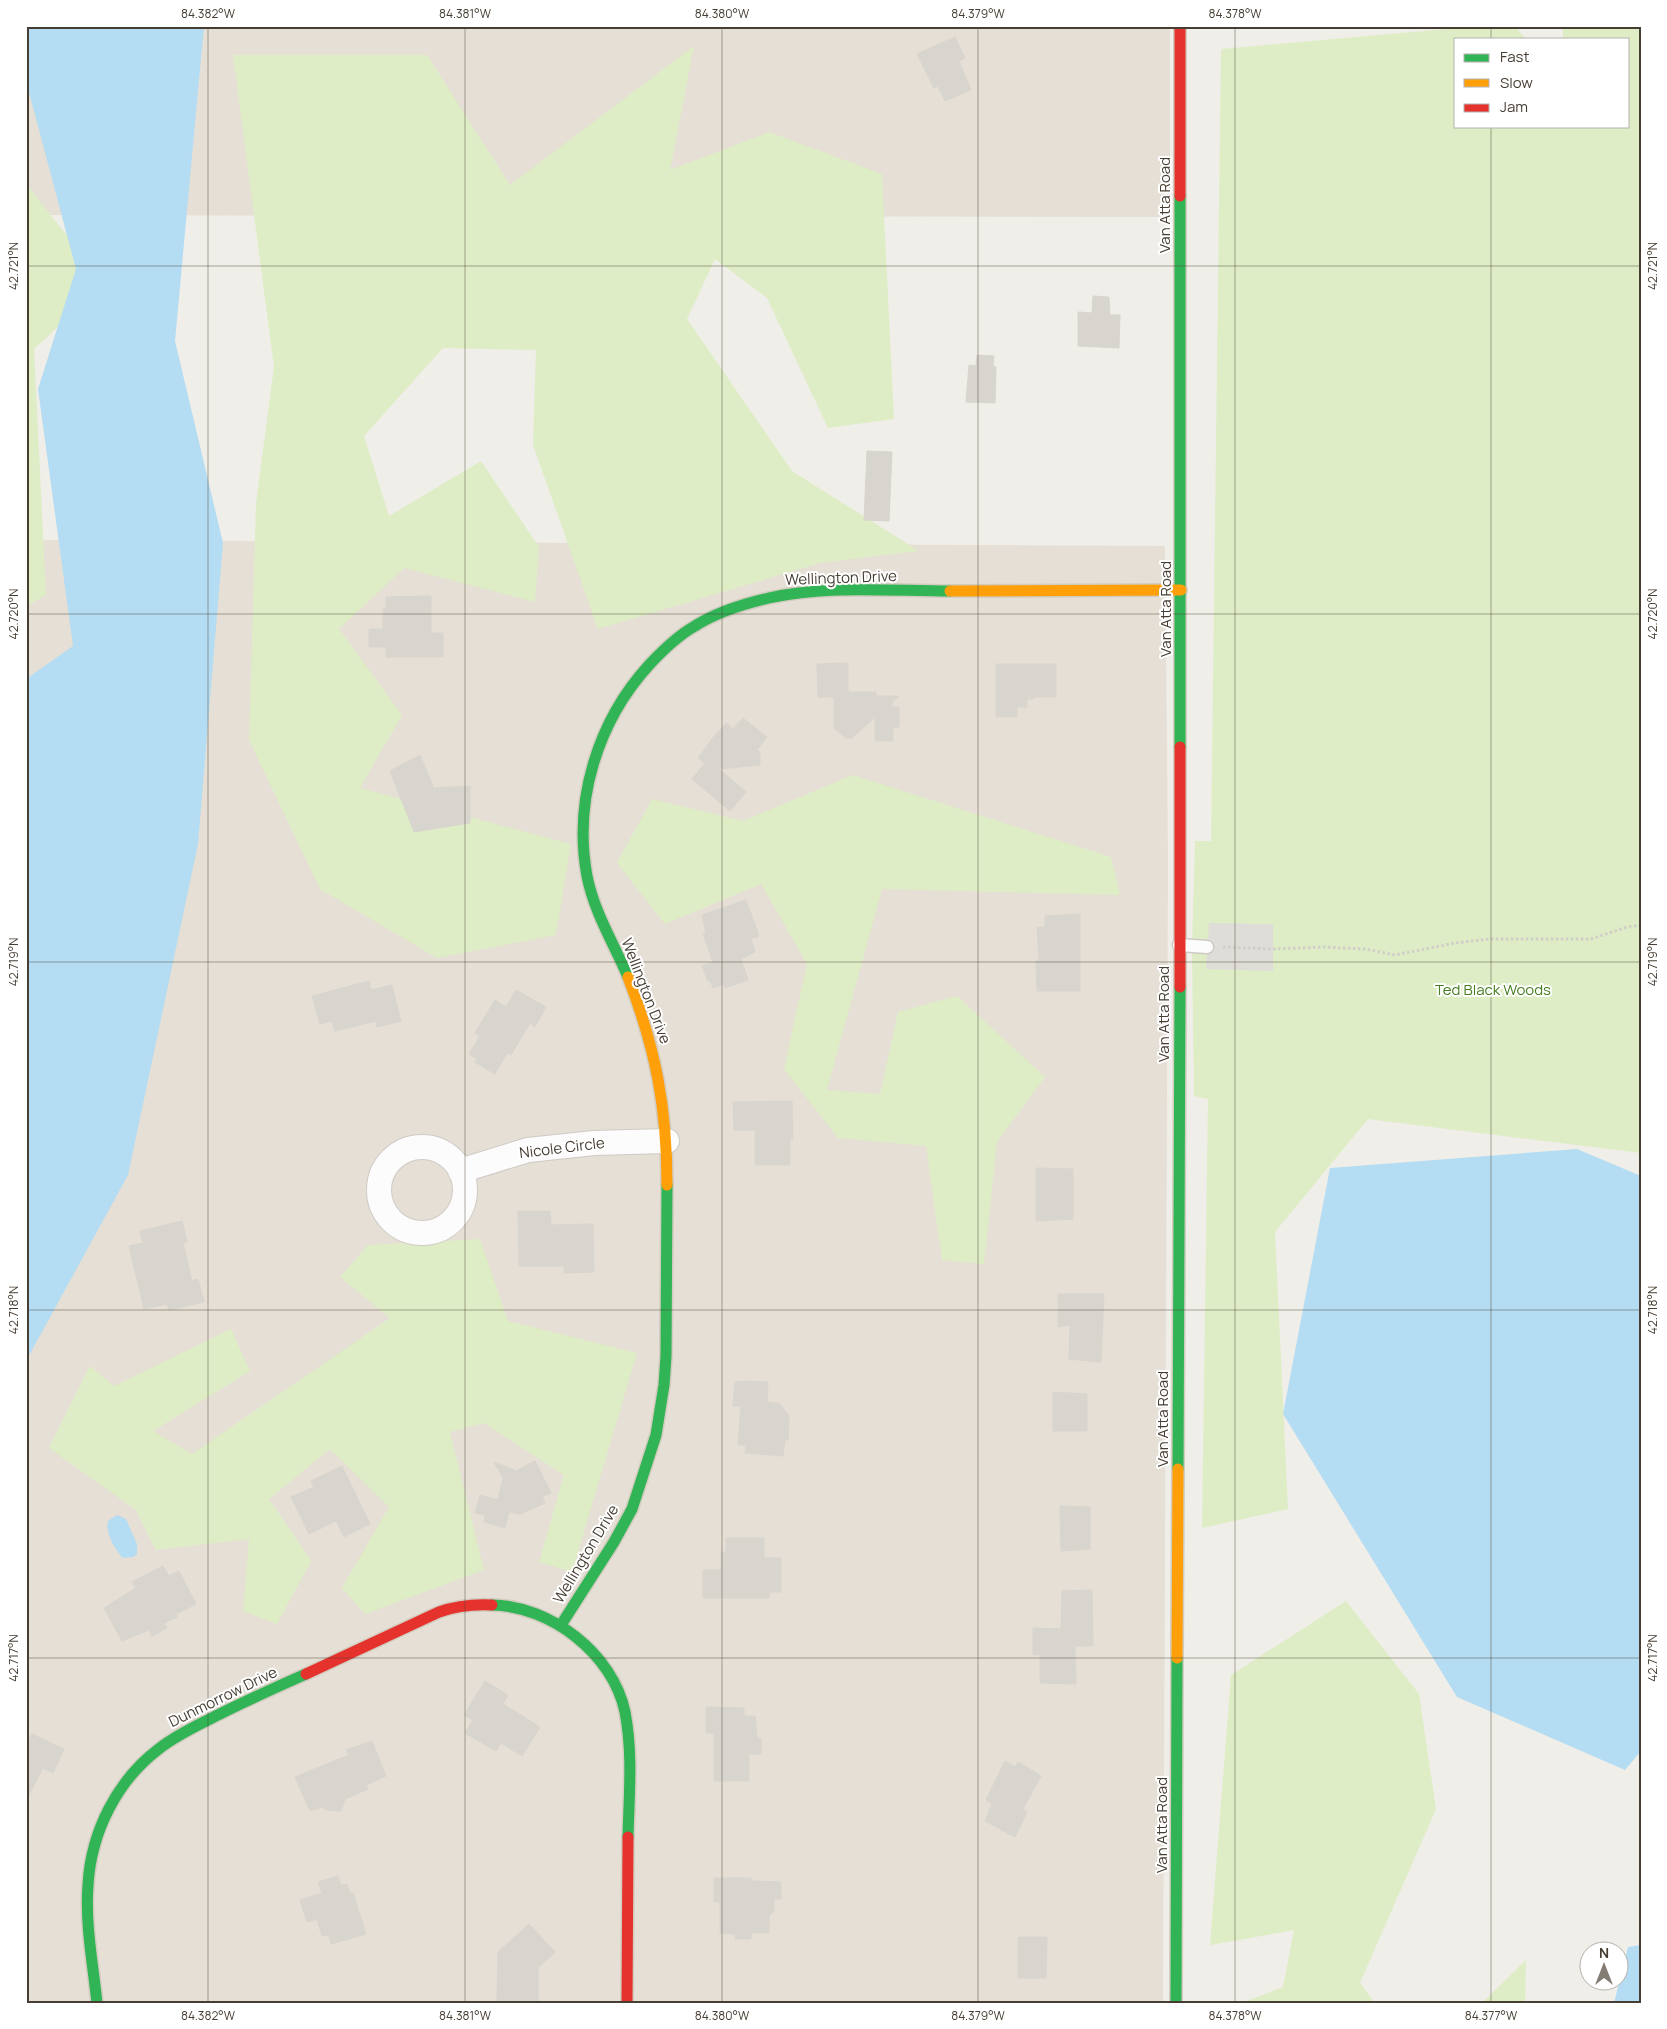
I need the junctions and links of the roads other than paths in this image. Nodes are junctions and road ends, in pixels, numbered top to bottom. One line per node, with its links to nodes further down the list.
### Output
1 (1180, 26): 2 (street, Van Atta Road)
2 (1181, 590): 3 (street, Van Atta Road); 5 (street, Wellington Drive)
3 (1179, 946): 4 (lane); 10 (street, Van Atta Road)
4 (1207, 947)
5 (667, 1141): 6 (street, Nicole Circle); 7 (street, Wellington Drive)
6 (460, 1171)
7 (561, 1625): 8 (street, Dunmorrow Drive); 9 (street, Wellington Drive)
8 (97, 2003)
9 (627, 2003)
10 (1176, 2003)

